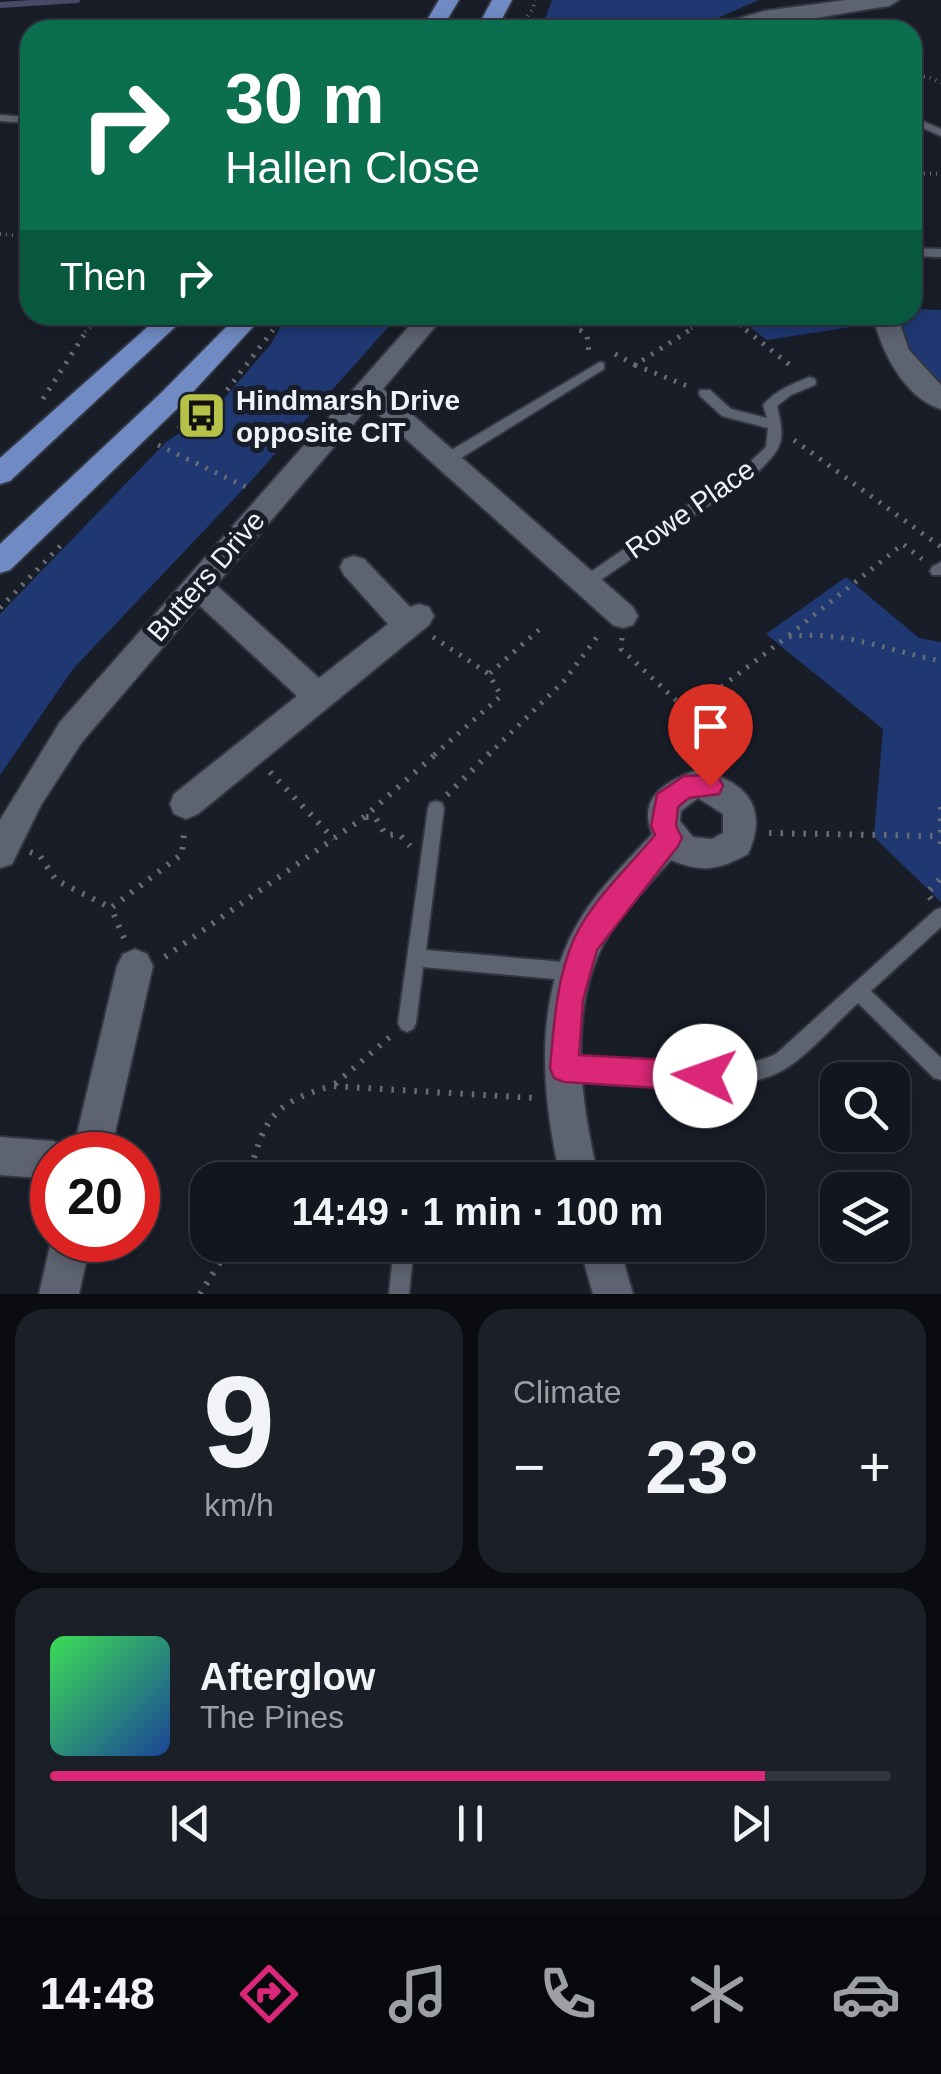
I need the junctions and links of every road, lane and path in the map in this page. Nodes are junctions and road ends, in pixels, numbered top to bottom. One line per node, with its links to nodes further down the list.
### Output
1 (889, 0): 2 (street)
2 (754, 20)
3 (92, 325): 21 (path)
4 (165, 325): 24 (main road)
5 (242, 325): 27 (main road)
6 (274, 325): 25 (path)
7 (424, 325): 18 (street, Butters Drive)
8 (575, 325): 14 (path)
9 (698, 325): 15 (path)
10 (739, 325): 17 (path)
11 (888, 325): 20 (street)
12 (608, 350): 15 (path)
13 (598, 351): 14 (path)
14 (588, 352): 16 (path)
15 (634, 365): 19 (path)
16 (600, 366): 23 (lane)
17 (810, 382): 22 (lane, Rowe Place)
18 (368, 390): 23 (street); 31 (street, Butters Drive)
19 (705, 393): 22 (lane, Rowe Place)
20 (941, 400)
21 (34, 414)
22 (775, 431): 26 (path); 30 (lane, Rowe Place)
23 (448, 459): 30 (street)
24 (0, 474)
25 (250, 488)
26 (941, 547)
27 (0, 562)
28 (354, 567): 38 (street)
29 (939, 569): 34 (path)
30 (586, 582): 32 (street)
31 (198, 586): 38 (street); 52 (street, Butters Drive)
32 (620, 614): 39 (path); 44 (path)
33 (541, 628): 37 (path)
34 (787, 637): 36 (path); 39 (path)
35 (451, 646): 37 (path)
36 (941, 660)
37 (490, 674): 45 (path)
38 (318, 697): 41 (street)
39 (688, 712): 40 (path)
40 (722, 743)
41 (251, 752): 42 (street); 50 (path)
42 (186, 804): 54 (path)
43 (941, 807): 48 (path)
44 (436, 808): 56 (lane)
45 (363, 818): 47 (path); 50 (path)
46 (741, 833): 48 (path); 49 (street); 49 (street)
47 (399, 834)
48 (938, 836): 51 (path)
49 (669, 838): 58 (street)
50 (334, 839): 57 (path)
51 (941, 849)
52 (0, 852)
53 (40, 856): 54 (path)
54 (111, 908): 57 (path)
55 (941, 916): 59 (lane)
56 (416, 958): 58 (lane); 60 (lane)
57 (135, 966): 65 (street)
58 (575, 972): 61 (street)
59 (858, 991): 61 (lane); 62 (lane)
60 (407, 1022): 63 (path)
61 (564, 1068): 69 (street)
62 (941, 1071)
63 (332, 1086): 64 (path); 68 (path)
64 (497, 1096)
65 (96, 1132)
66 (0, 1156): 67 (street)
67 (30, 1158)
68 (252, 1162)
69 (575, 1162)
70 (67, 1262): 74 (street)
71 (221, 1262): 75 (path)
72 (402, 1262): 76 (lane)
73 (603, 1262): 77 (street)
74 (59, 1294)
75 (200, 1294)
76 (398, 1294)
77 (613, 1294)

